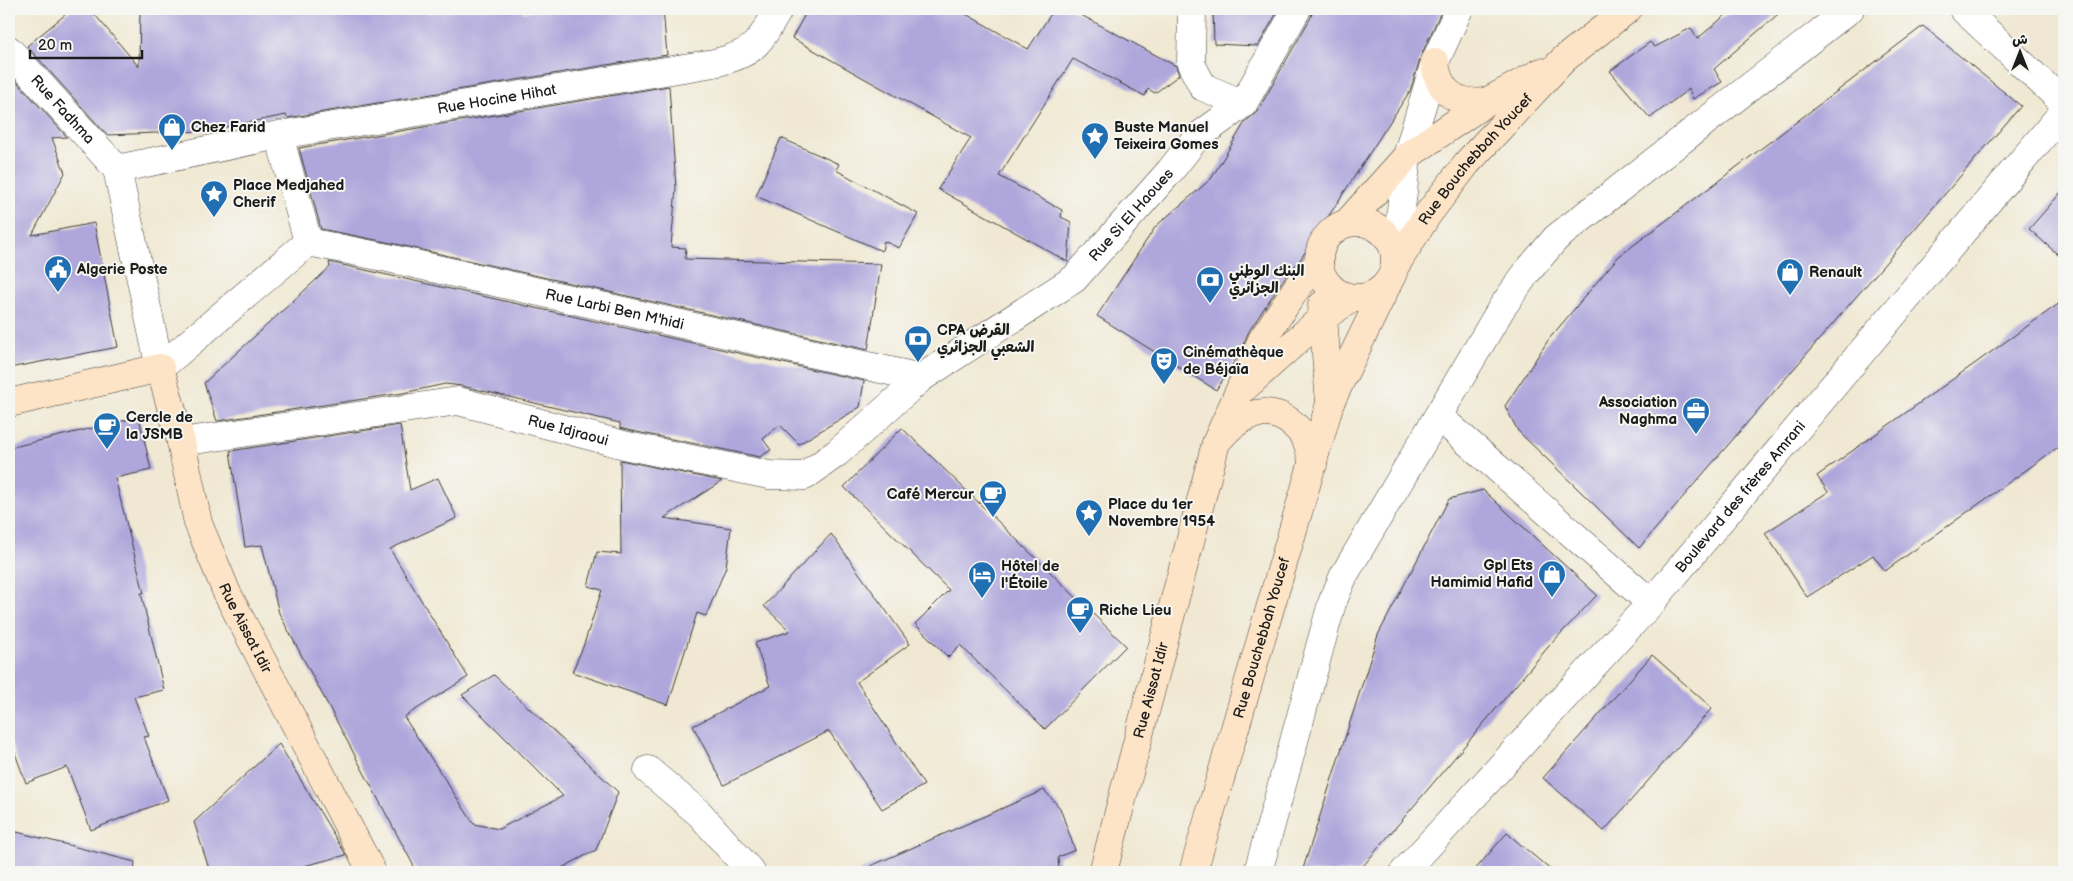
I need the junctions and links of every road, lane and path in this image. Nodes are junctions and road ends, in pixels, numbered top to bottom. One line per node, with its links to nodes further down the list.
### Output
1 (779, 9): 15 (street, Rue Hocine Hihat)
2 (1192, 9): 13 (street)
3 (1297, 9): 13 (street, Rue Si El Haoues)
4 (1459, 9): 10 (street)
5 (1628, 9): 9 (main road, Rue Bouchebbah Youcef)
6 (1850, 9): 29 (street)
7 (1963, 9): 12 (street)
8 (9, 50): 17 (street, Rue Fadhma)
9 (1564, 59): 11 (main road, Rue Bouchebbah Youcef); 20 (main road, Rue Bouchebbah Youcef)
10 (1435, 62): 11 (main road); 16 (street)
11 (1486, 102): 16 (main road, Rue Bouchebbah Youcef)
12 (2064, 103)
13 (1243, 104): 25 (street, Rue Si El Haoues)
14 (2064, 112): 33 (street, Boulevard des frères Amrani)
15 (279, 135): 17 (street); 19 (street)
16 (1407, 156): 18 (main road, Rue Bouchebbah Youcef); 20 (street, Rue Bouchebbah Youcef)
17 (117, 169): 24 (street)
18 (1347, 223): 20 (main road); 21 (main road)
19 (308, 242): 24 (street); 25 (street, Rue Larbi Ben M'hidi)
20 (1393, 268): 22 (main road); 28 (main road, Rue Bouchebbah Youcef)
21 (1321, 269): 22 (main road); 23 (main road, Rue Bouchebbah Youcef); 26 (main road, Rue Aissat Idir)
22 (1352, 298): 23 (main road, Rue Aissat Idir)
23 (1322, 318): 26 (main road, Rue Aissat Idir); 28 (main road, Rue Bouchebbah Youcef)
24 (160, 368): 27 (main road); 30 (main road, Rue Aissat Idir)
25 (921, 378): 30 (street, Rue Idjraoui)
26 (1237, 395): 31 (main road, Rue Aissat Idir)
27 (9, 403)
28 (1330, 403): 32 (main road, Rue Bouchebbah Youcef)
29 (1438, 416): 33 (street); 39 (street)
30 (181, 442): 35 (main road, Rue Aissat Idir)
31 (1216, 443): 32 (main road); 37 (main road, Rue Aissat Idir)
32 (1313, 465): 38 (main road, Rue Bouchebbah Youcef)
33 (1651, 603): 40 (street, Boulevard des frères Amrani)
34 (648, 770): 36 (street)
35 (372, 872)
36 (751, 872)
37 (1104, 872)
38 (1193, 872)
39 (1258, 872)
40 (1404, 872)

